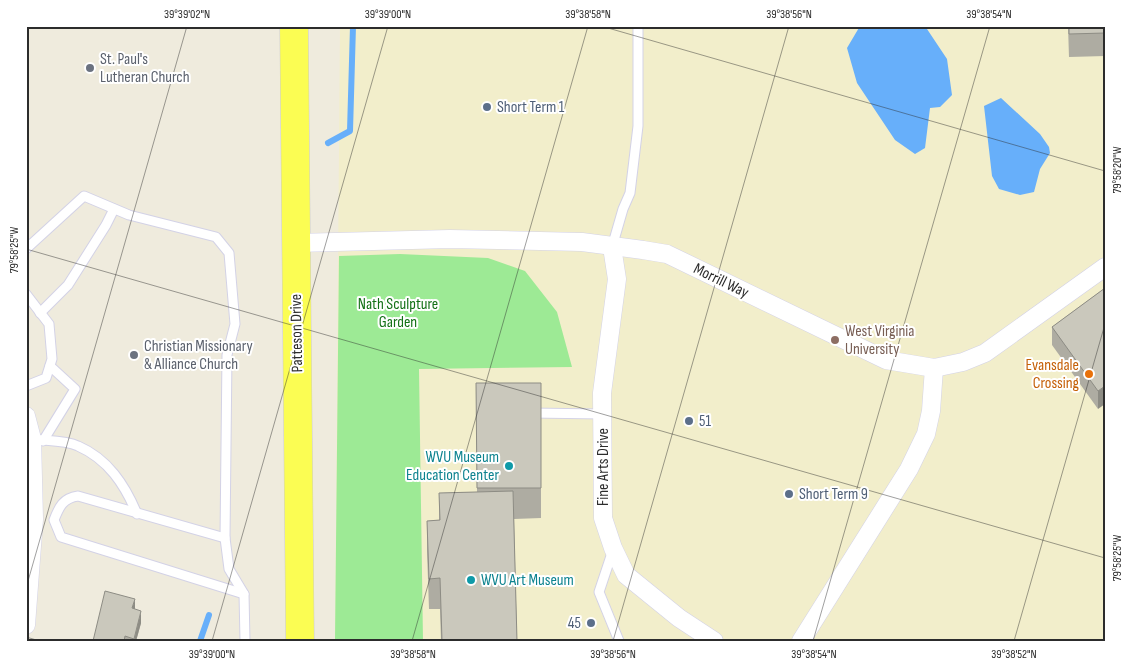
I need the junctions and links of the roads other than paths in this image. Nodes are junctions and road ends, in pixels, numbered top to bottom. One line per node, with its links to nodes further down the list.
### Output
1 (294, 26): 4 (main road, Patteson Drive)
2 (638, 26): 5 (lane)
3 (114, 209): 6 (lane); 9 (lane); 20 (lane)
4 (296, 243): 5 (street, Morrill Way); 25 (main road, Patteson Drive)
5 (612, 246): 11 (street, Morrill Way); 14 (street, Fine Arts Drive)
6 (26, 249)
7 (1105, 267): 11 (street, Morrill Way)
8 (26, 294): 9 (lane)
9 (40, 313): 10 (lane)
10 (50, 366): 12 (lane); 16 (lane)
11 (934, 368): 28 (street)
12 (26, 386)
13 (520, 412): 14 (lane)
14 (602, 414): 21 (street, Fine Arts Drive)
15 (26, 416): 16 (street)
16 (37, 440): 17 (lane); 18 (street)
17 (137, 514): 19 (lane); 20 (lane)
18 (34, 519): 19 (lane); 23 (street)
19 (54, 520): 22 (lane)
20 (224, 538): 22 (lane)
21 (613, 548): 26 (lane); 27 (street, Fine Arts Drive)
22 (244, 594): 24 (lane)
23 (26, 625)
24 (244, 641)
25 (300, 641)
26 (619, 641)
27 (714, 641)
28 (801, 641)

